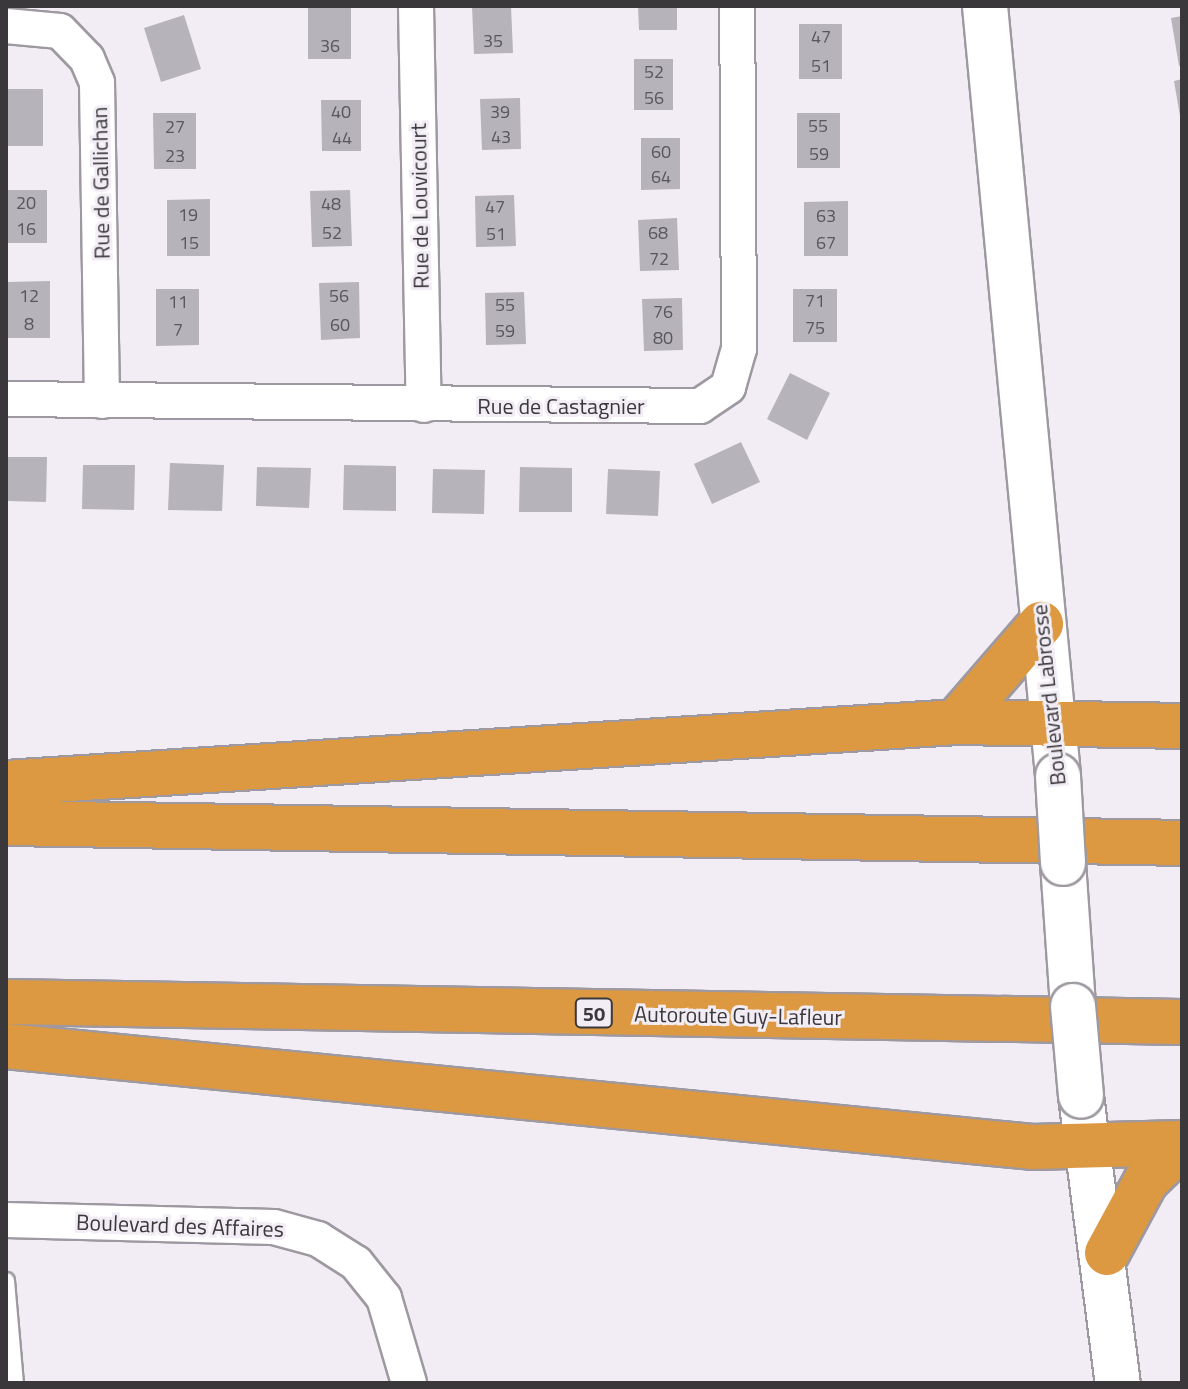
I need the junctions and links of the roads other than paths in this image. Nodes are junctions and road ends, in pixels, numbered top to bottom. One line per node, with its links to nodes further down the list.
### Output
1 (416, 6): 7 (street, Rue de Louvicourt)
2 (737, 6): 7 (street, Rue de Castagnier)
3 (985, 6): 8 (main road, Boulevard Labrosse)
4 (6, 26): 6 (street, Rue de Gallichan)
5 (6, 399): 6 (street, Rue de Castagnier)
6 (102, 401): 7 (street, Rue de Castagnier)
7 (424, 405)
8 (1041, 624): 9 (main road, Boulevard Labrosse); 10 (highway)
9 (1052, 721): 10 (highway); 11 (highway); 19 (main road, Boulevard Labrosse, bridge)
10 (956, 722): 12 (highway)
11 (1182, 726)
12 (6, 783)
13 (6, 823): 14 (highway)
14 (1182, 843)
15 (6, 1002): 16 (highway, Autoroute Guy-Lafleur / 50)
16 (1182, 1022)
17 (6, 1046): 19 (highway)
18 (1182, 1144): 19 (highway); 21 (highway)
19 (1088, 1149): 21 (main road, Boulevard Labrosse)
20 (6, 1220): 24 (street, Boulevard des Affaires)
21 (1107, 1253): 25 (main road, Boulevard Labrosse)
22 (6, 1281): 23 (lane)
23 (15, 1383)
24 (409, 1383)
25 (1118, 1383)

